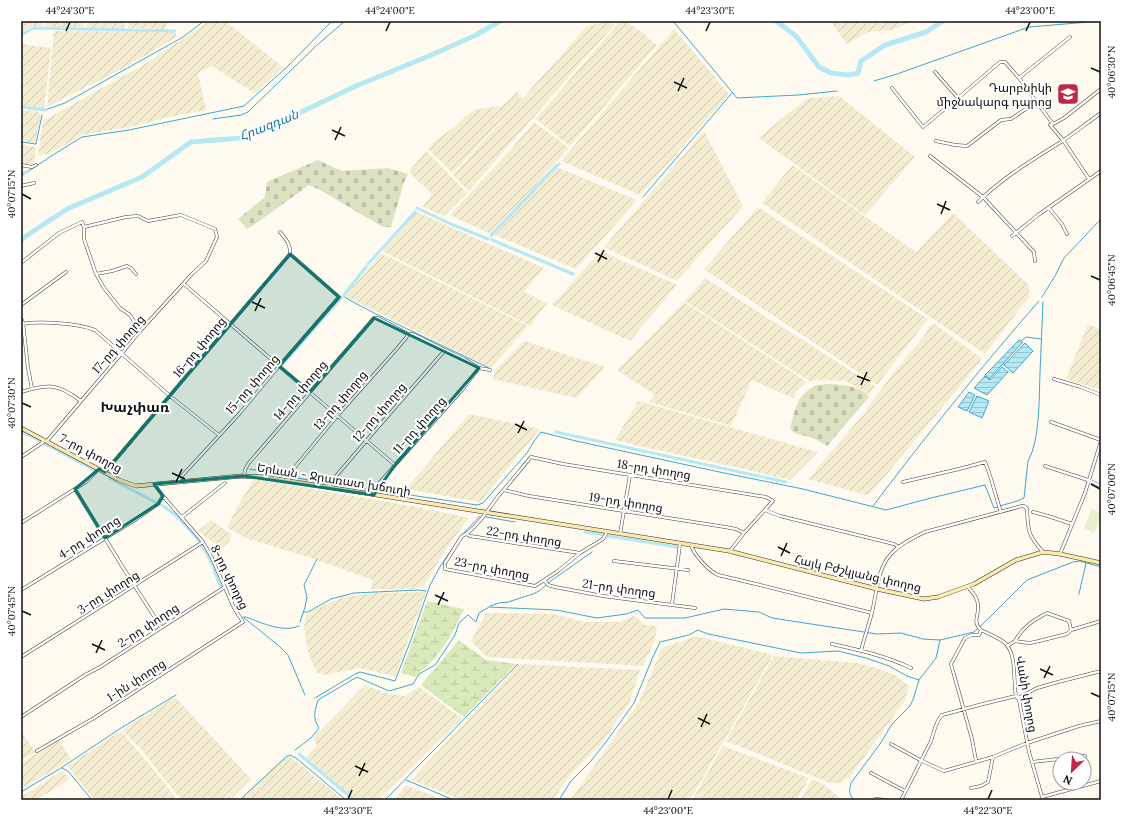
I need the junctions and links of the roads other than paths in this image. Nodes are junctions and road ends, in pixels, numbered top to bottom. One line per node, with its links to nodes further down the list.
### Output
1 (1070, 38): 3 (street)
2 (935, 72): 6 (street)
3 (1019, 78): 6 (street); 7 (street)
4 (892, 88): 6 (street)
5 (1101, 89): 9 (street)
6 (958, 98)
7 (1036, 102): 9 (street); 11 (street)
8 (1101, 114): 10 (street)
9 (1054, 124): 10 (street)
10 (1063, 140): 16 (street); 19 (street)
11 (936, 141)
12 (930, 156): 19 (street)
13 (36, 165): 14 (street)
14 (21, 166)
15 (1101, 172): 16 (street)
16 (1089, 179): 21 (street)
17 (34, 183): 18 (street)
18 (21, 186)
19 (983, 197): 20 (street); 24 (street)
20 (978, 202)
21 (1049, 208): 24 (street); 25 (street)
22 (84, 227): 29 (street); 31 (street); 33 (street, 17-րդ փողոց)
23 (280, 232): 27 (street)
24 (1016, 233): 26 (street); 28 (street)
25 (1067, 234)
26 (1012, 236)
27 (290, 254): 37 (street, 16-րդ փողոց); 42 (street, 15-րդ փողոց)
28 (1036, 260)
29 (21, 263)
30 (66, 272): 34 (street)
31 (96, 274): 32 (street); 38 (street)
32 (136, 274)
33 (184, 284): 37 (street); 38 (street, 17-րդ փողոց)
34 (21, 305)
35 (21, 318): 36 (street)
36 (22, 324): 41 (street); 46 (street)
37 (230, 324): 42 (street); 50 (street, 16-րդ փողոց)
38 (140, 331): 41 (street, 17-րդ փողոց)
39 (408, 334): 40 (street); 48 (street, 14-րդ փողոց); 52 (street, 13-րդ փողոց)
40 (445, 350): 43 (street); 58 (street, 12-րդ փողոց)
41 (122, 353): 50 (street); 51 (street, 17-րդ փողոց)
42 (278, 366): 48 (street); 55 (street, 15-րդ փողոց)
43 (479, 368): 44 (street); 60 (street, 11-րդ փողոց)
44 (490, 370)
45 (1054, 379): 49 (street)
46 (32, 389): 47 (street); 51 (street)
47 (21, 392)
48 (310, 392): 52 (street); 65 (street, 14-րդ փողոց)
49 (1101, 395)
50 (170, 396): 55 (street); 63 (street, 16-րդ փողոց)
51 (81, 401): 57 (street, 17-րդ փողոց)
52 (337, 416): 58 (street); 67 (street, 13-րդ փողոց)
53 (1051, 422): 56 (street)
54 (21, 428): 57 (main road, 7-րդ փողոց)
55 (219, 435): 68 (street, 15-րդ փողոց)
56 (1101, 440): 66 (street)
57 (45, 441): 59 (street, 17-րդ փողոց); 62 (main road, 7-րդ փողոց)
58 (366, 441): 60 (street); 73 (street, 12-րդ փողոց)
59 (21, 457)
60 (395, 465): 76 (street, 11-րդ փողոց)
61 (1045, 466): 66 (street)
62 (99, 469): 63 (main road, 7-րդ փողոց); 74 (street)
63 (105, 472): 71 (main road, 7-րդ փողոց)
64 (630, 475): 75 (street, 18-րդ փողոց); 78 (street, 18-րդ փողոց); 79 (street)
65 (244, 476): 67 (main road, Երևան - Ջրառատ խճուղի); 68 (main road, Երևան - Ջրառատ խճուղի)
66 (1088, 480): 72 (street); 85 (street)
67 (288, 481): 73 (main road, Երևան - Ջրառատ խճուղի)
68 (178, 482): 71 (main road, Երևան - Ջրառատ խճուղի)
69 (903, 482): 80 (street)
70 (225, 483): 83 (street)
71 (154, 484): 77 (street, 8-րդ փողոց)
72 (1101, 486)
73 (329, 487): 76 (main road, Երևան - Ջրառատ խճուղի)
74 (74, 489): 84 (street); 90 (street)
75 (504, 490): 79 (street, 19-րդ փողոց); 82 (street)
76 (374, 494): 82 (main road, Երևան - Ջրառատ խճուղի)
77 (163, 496): 83 (street, 8-րդ փողոց); 90 (street, 4-րդ փողոց)
78 (765, 510): 87 (street); 94 (street)
79 (624, 511): 87 (street, 19-րդ փողոց); 89 (street)
80 (1001, 512): 94 (street); 96 (street)
81 (1033, 512): 85 (street)
82 (485, 513): 86 (main road, Հայկ Բժշկյանց փողոց); 88 (street)
83 (182, 517): 91 (street, 8-րդ փողոց)
84 (21, 523)
85 (1072, 524): 98 (street)
86 (607, 532): 89 (main road, Հայկ Բժշկյանց փողոց); 97 (street)
87 (744, 533): 95 (street)
88 (466, 534): 97 (street, 22-րդ փողոց); 103 (street, 23-րդ փողոց)
89 (620, 534): 92 (main road, Հայկ Բժշկյանց փողոց)
90 (105, 538): 104 (street); 108 (street, 4-րդ փողոց)
91 (203, 542): 104 (street, 3-րդ փողոց); 105 (street, 8-րդ փողոց)
92 (680, 544): 93 (main road, Հայկ Բժշկյանց փողոց); 101 (street)
93 (690, 545): 95 (main road, Հայկ Բժշկյանց փողոց); 111 (street)
94 (899, 547): 107 (street)
95 (729, 552): 107 (main road, Հայկ Բժշկյանց փողոց)
96 (1043, 552): 98 (main road, Հայկ Բժշկյանց փողոց); 106 (main road, Հայկ Բժշկյանց փողոց)
97 (580, 553): 103 (street)
98 (1060, 554): 100 (main road, Հայկ Բժշկյանց փողոց)
99 (614, 561): 101 (street)
100 (1101, 563)
101 (677, 568): 102 (street); 109 (street)
102 (688, 570)
103 (544, 580): 109 (street, 21-րդ փողոց)
104 (135, 586): 114 (street); 121 (street, 3-րդ փողոց)
105 (225, 587): 113 (street, 8-րդ փողոց); 114 (street, 2-րդ փողոց)
106 (968, 587): 107 (main road, Հայկ Բժշկյանց փողոց); 115 (street, Վանի փողոց)
107 (877, 589): 111 (street)
108 (21, 590)
109 (672, 604): 110 (street, 21-րդ փողոց)
110 (695, 608)
111 (872, 613): 120 (street)
112 (1101, 621): 116 (street)
113 (243, 622): 130 (street, 1-ին փողոց)
114 (161, 627): 126 (street, 2-րդ փողոց)
115 (981, 630): 119 (street, Վանի փողոց); 125 (street)
116 (1071, 630): 117 (street); 117 (street)
117 (1015, 641): 119 (street)
118 (832, 644): 120 (street)
119 (1007, 646): 124 (street, Վանի փողոց)
120 (861, 651): 122 (street)
121 (21, 657)
122 (911, 668)
123 (1101, 671): 124 (street)
124 (1016, 696): 125 (street); 128 (street, Վանի փողոց)
125 (963, 709): 133 (street); 134 (street)
126 (21, 717)
127 (1101, 721): 128 (street)
128 (1026, 743): 131 (street); 135 (street, Վանի փողոց)
129 (891, 744): 133 (street)
130 (37, 752)
131 (993, 758): 134 (street); 138 (street)
132 (1052, 760): 135 (street)
133 (922, 761): 134 (street); 139 (street)
134 (976, 761)
135 (1032, 762): 140 (street, Վանի փողոց)
136 (870, 773): 139 (street)
137 (1101, 781): 140 (street)
138 (971, 788)
139 (906, 791): 143 (street)
140 (1042, 799)
141 (874, 800): 142 (street)
142 (887, 800)
143 (901, 800)

